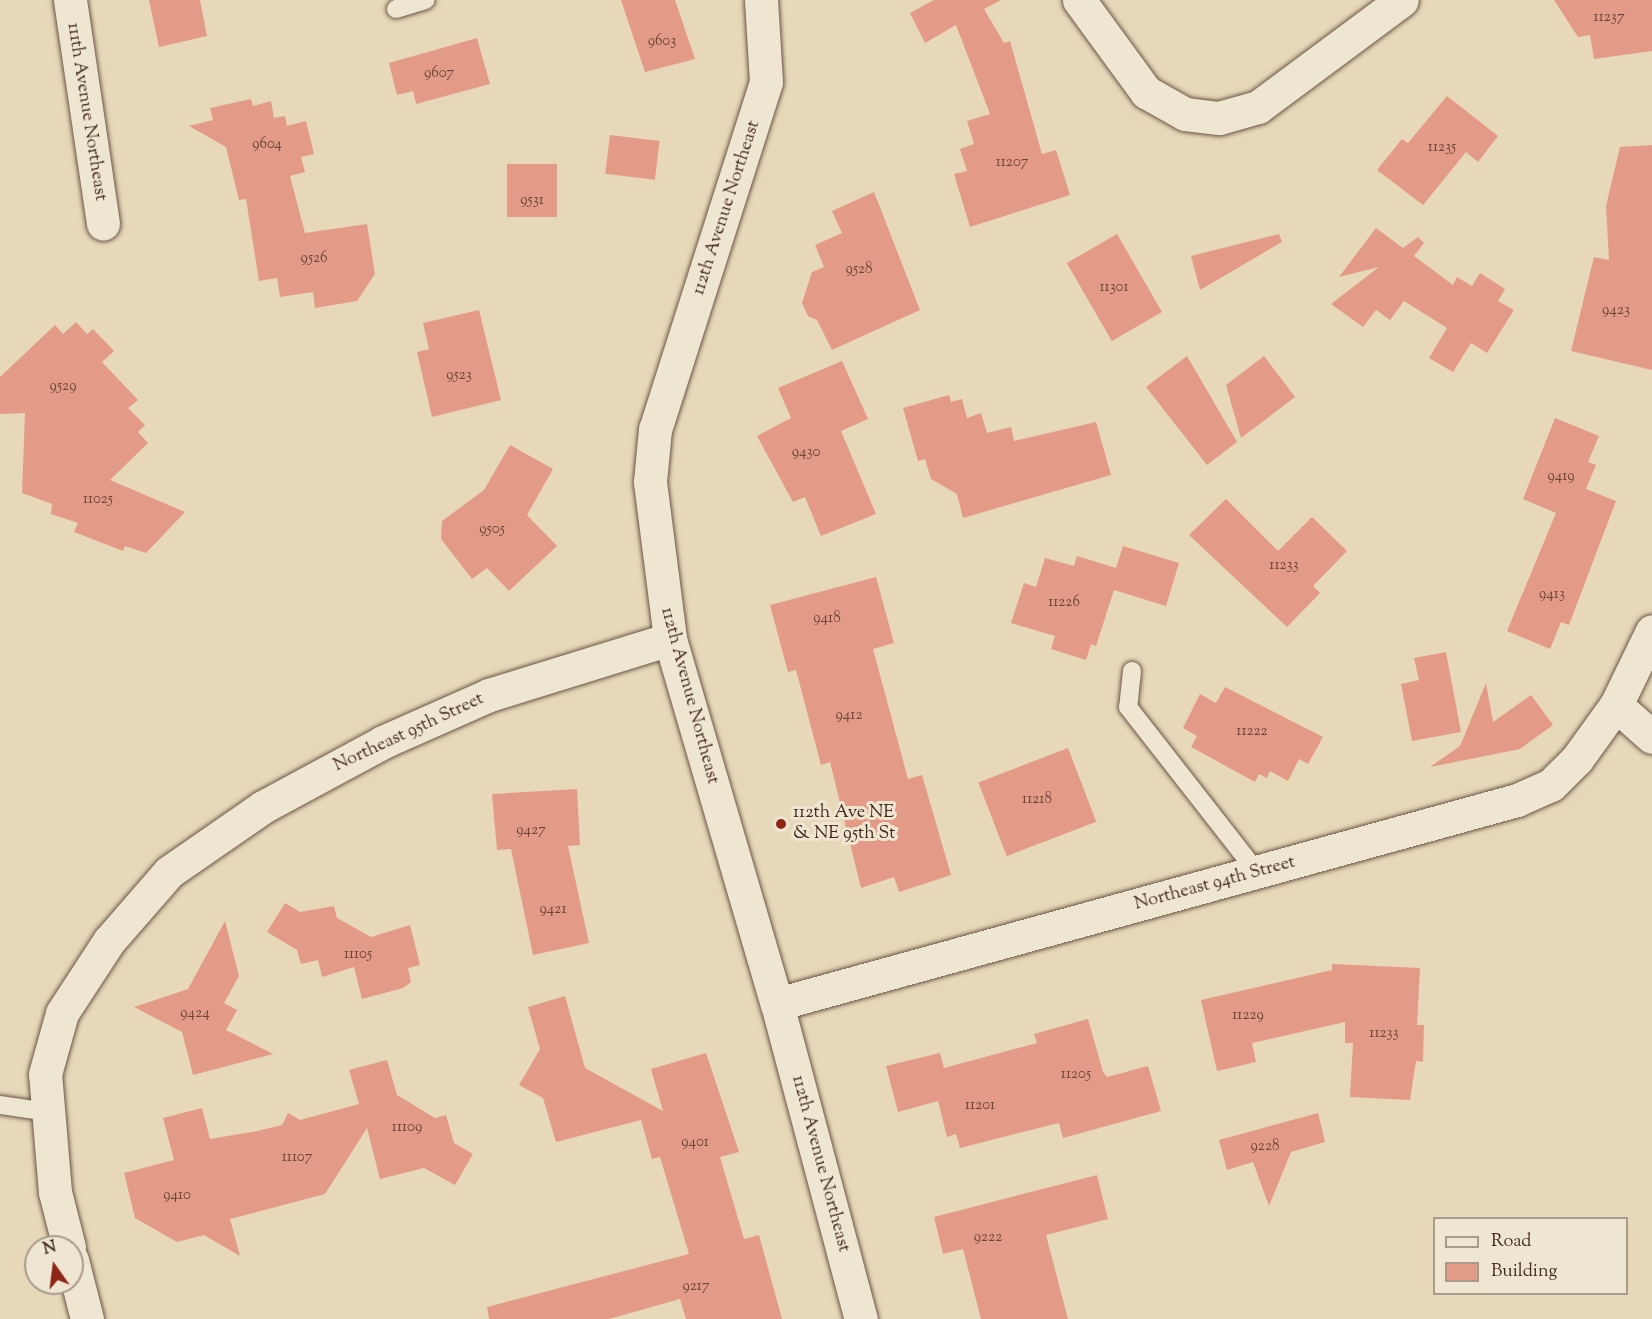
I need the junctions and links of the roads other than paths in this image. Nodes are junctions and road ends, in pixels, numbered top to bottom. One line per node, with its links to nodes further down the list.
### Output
1 (70, 0): 7 (street, 111th Avenue Northeast)
2 (426, 0): 6 (lane)
3 (761, 0): 9 (street, 112th Avenue Northeast)
4 (1079, 0): 5 (street)
5 (1402, 0)
6 (396, 9)
7 (103, 224)
8 (1652, 631): 11 (street, Northeast 94th Street)
9 (670, 639): 14 (street, 112th Avenue Northeast); 16 (street, Northeast 95th Street)
10 (1132, 670): 13 (lane)
11 (1616, 705): 12 (street); 13 (street, Northeast 94th Street)
12 (1652, 737)
13 (1257, 872): 14 (street, Northeast 94th Street)
14 (777, 1004): 20 (street, 112th Avenue Northeast)
15 (0, 1105): 16 (lane)
16 (48, 1112): 17 (street, Northeast 95th Street)
17 (66, 1235)
18 (81, 1295): 19 (street)
19 (87, 1319)
20 (861, 1319)

